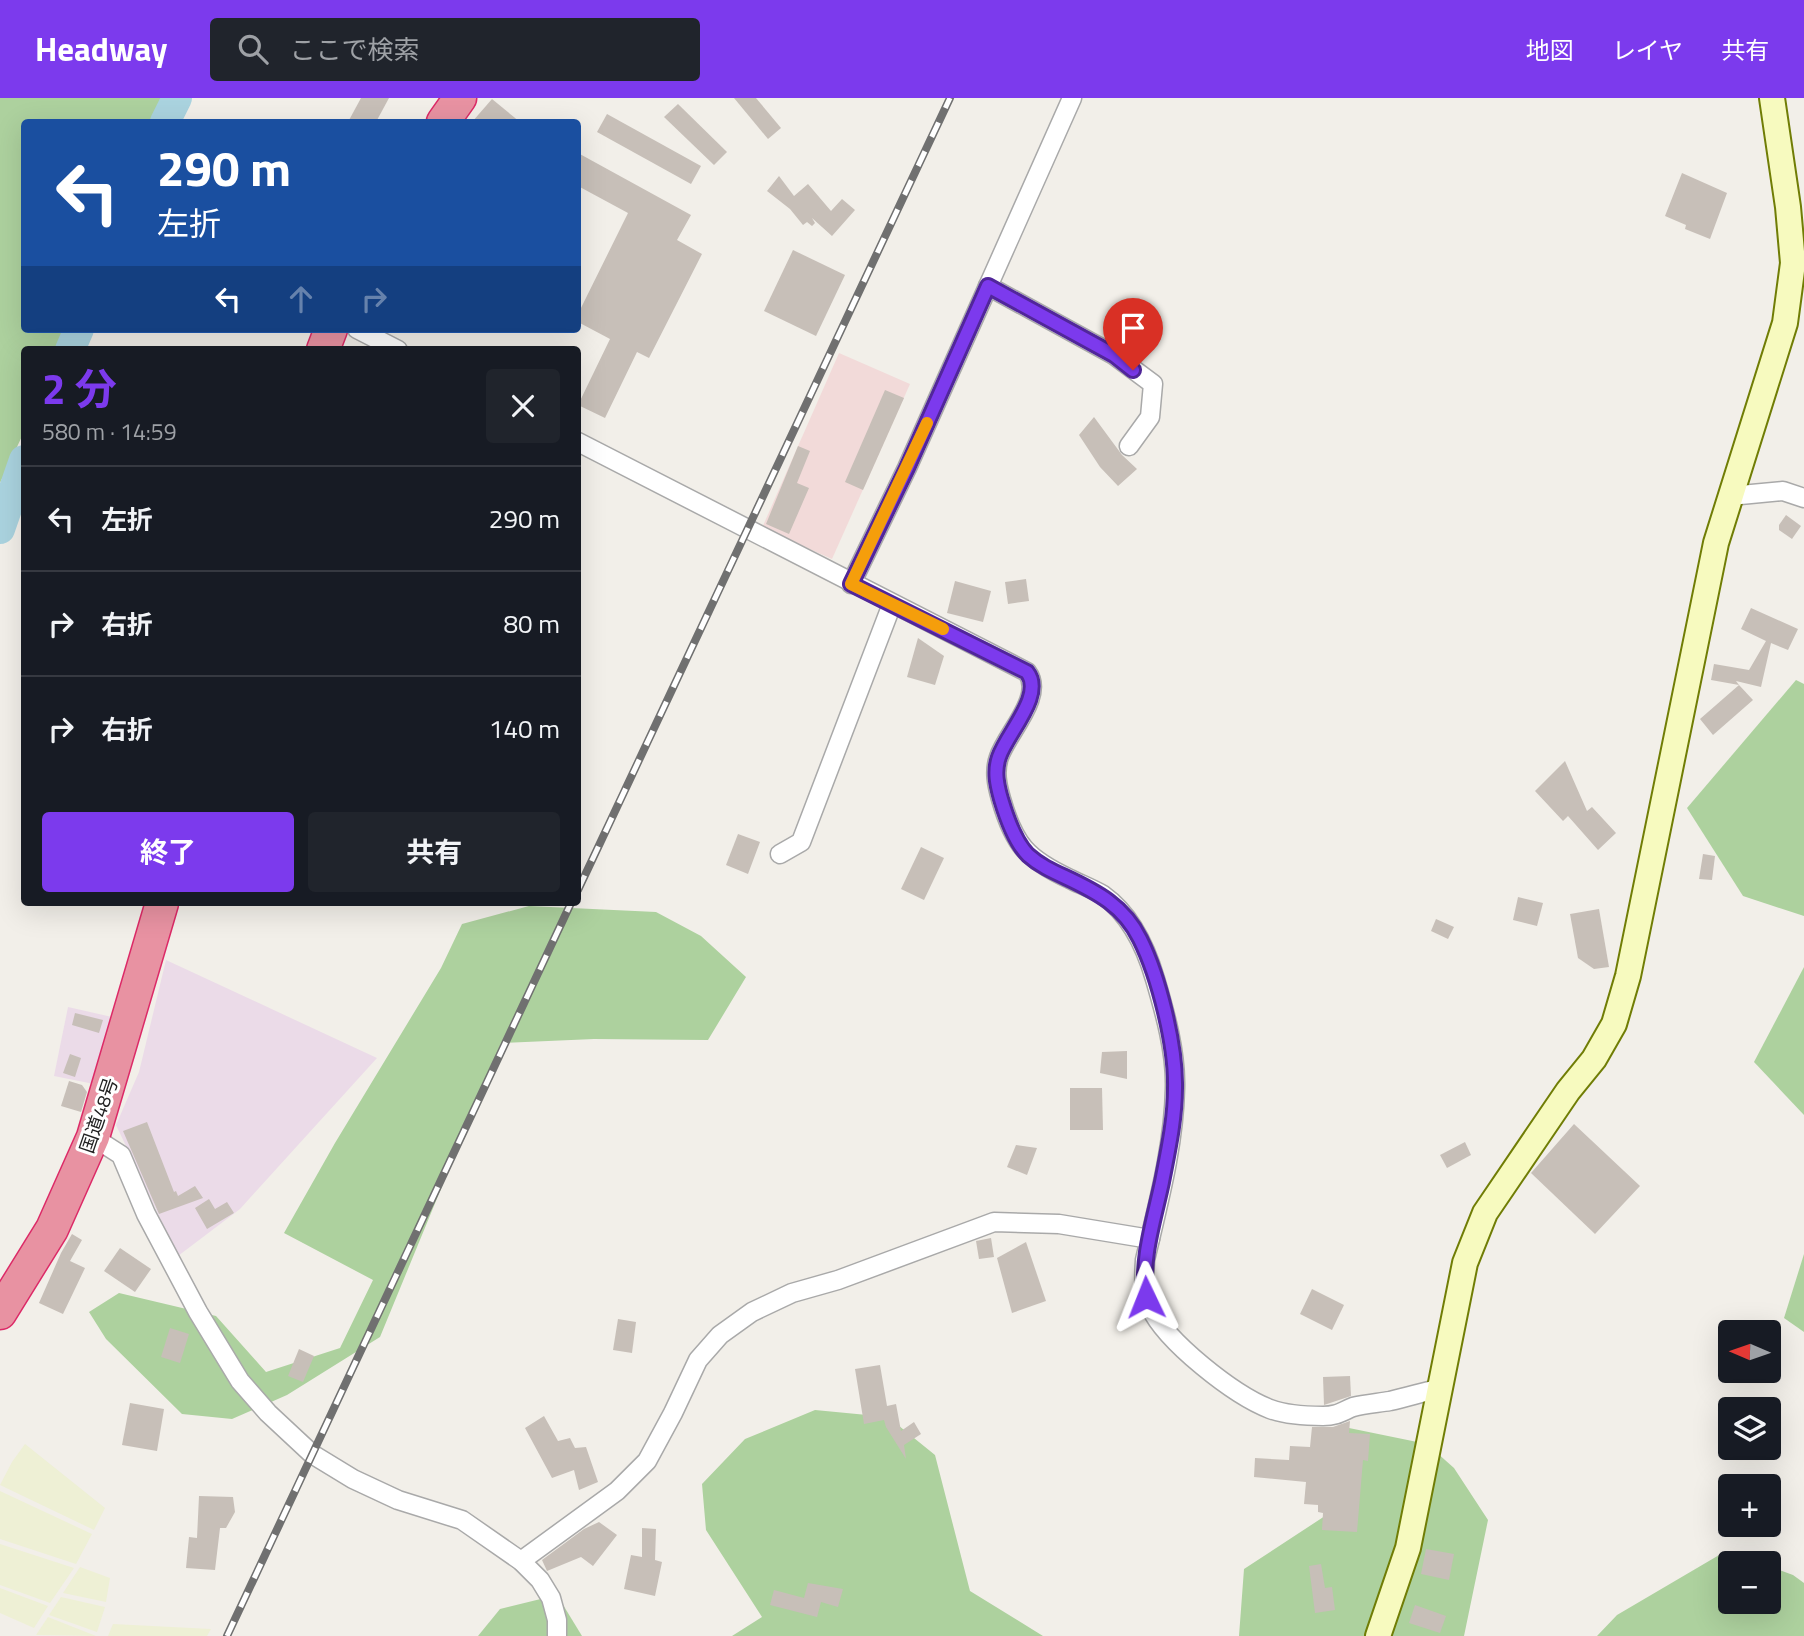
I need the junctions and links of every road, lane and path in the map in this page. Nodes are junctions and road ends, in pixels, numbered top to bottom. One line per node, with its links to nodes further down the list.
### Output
1 (460, 98): 4 (highway)
2 (1072, 98): 5 (street)
3 (1772, 98): 10 (street)
4 (445, 119)
5 (988, 286): 9 (street); 12 (street)
6 (365, 333): 7 (street)
7 (390, 346)
8 (581, 444): 12 (street)
9 (1129, 446)
10 (1730, 496): 11 (street); 19 (street)
11 (1804, 498)
12 (851, 584): 13 (street)
13 (892, 604): 14 (street); 17 (street)
14 (780, 854)
15 (161, 906): 16 (highway, 国道48号)
16 (93, 1137): 18 (highway, 国道48号); 20 (street)
17 (1150, 1239): 19 (street); 20 (street)
18 (0, 1313)
19 (1441, 1388): 22 (street)
20 (521, 1561): 21 (street)
21 (557, 1636)
22 (1378, 1636)

